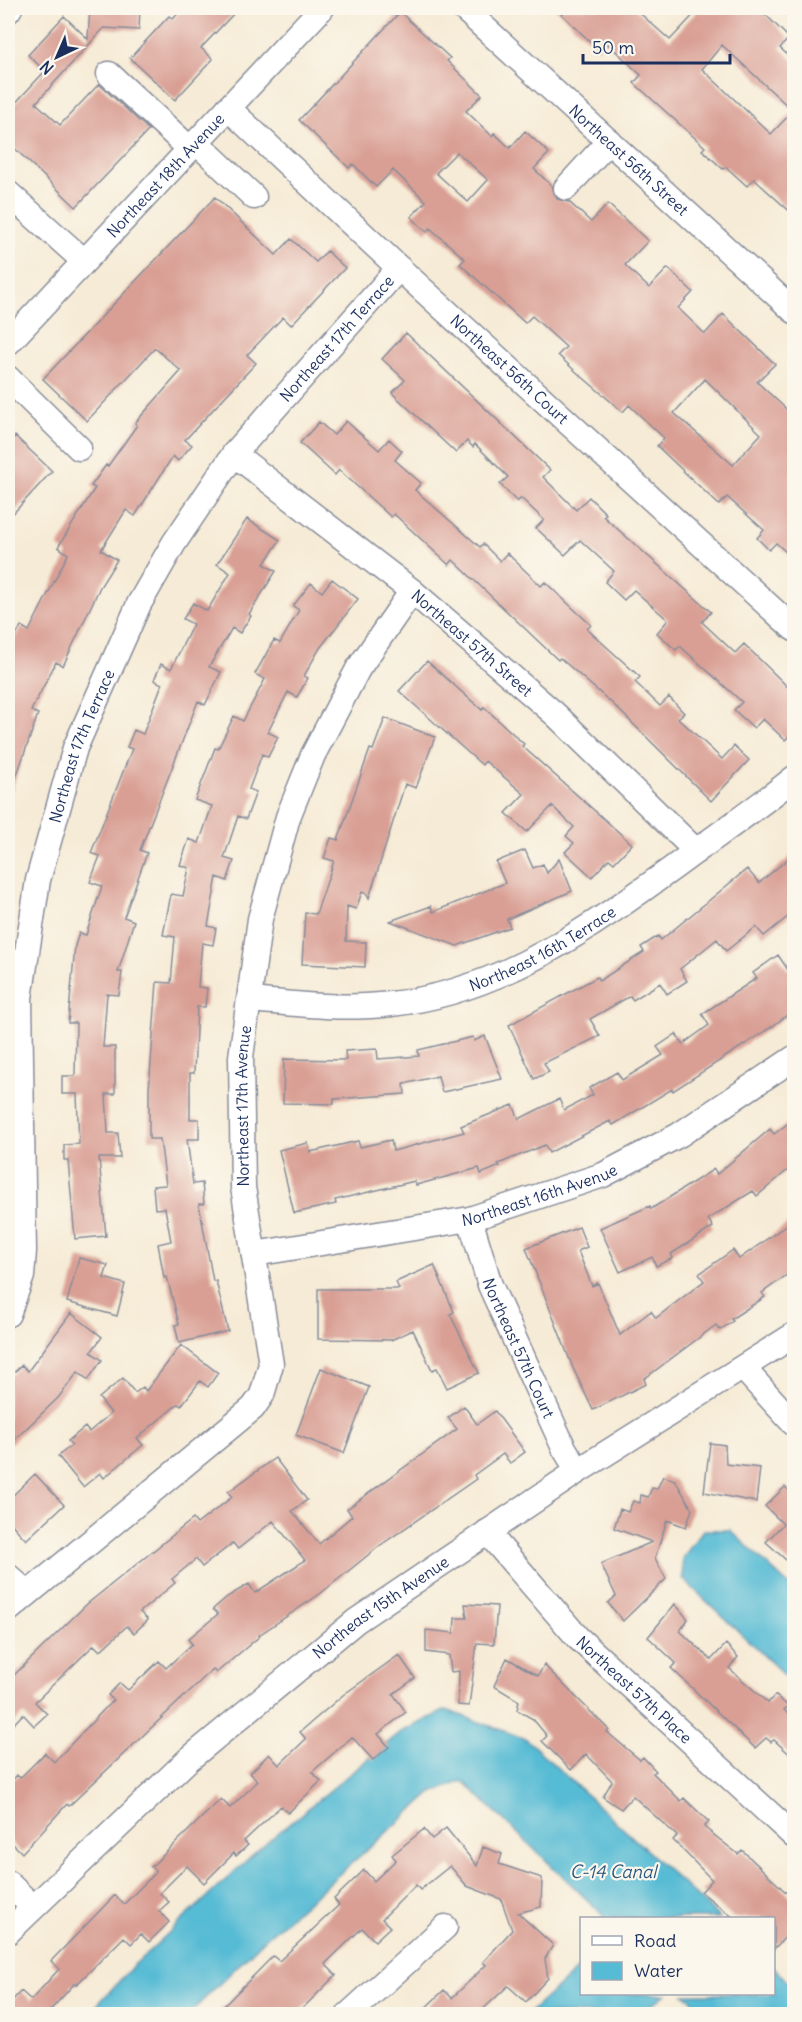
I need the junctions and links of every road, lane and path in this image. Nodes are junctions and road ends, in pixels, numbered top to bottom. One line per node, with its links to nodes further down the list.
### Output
1 (322, 8): 4 (street, Northeast 18th Avenue)
2 (463, 8): 5 (street, Northeast 56th Street)
3 (109, 74): 6 (street)
4 (228, 108): 6 (street, Northeast 18th Avenue); 11 (street, Northeast 56th Court)
5 (609, 141): 7 (street); 12 (street, Northeast 56th Street)
6 (193, 145): 9 (street); 10 (street, Northeast 18th Avenue)
7 (566, 188)
8 (8, 193): 10 (street)
9 (254, 197)
10 (84, 261): 13 (street, Northeast 18th Avenue)
11 (399, 268): 16 (street, Northeast 17th Terrace); 18 (street, Northeast 56th Court)
12 (795, 311)
13 (8, 343)
14 (8, 378): 15 (street)
15 (79, 448)
16 (234, 454): 17 (street, Northeast 57th Street); 25 (street, Northeast 17th Terrace)
17 (412, 591): 20 (street, Northeast 57th Street); 21 (street, Northeast 17th Avenue)
18 (795, 629)
19 (795, 778): 20 (street, Northeast 16th Terrace)
20 (696, 851): 21 (street, Northeast 16th Terrace)
21 (250, 1000): 24 (street, Northeast 17th Avenue)
22 (795, 1058): 23 (street, Northeast 16th Avenue)
23 (470, 1220): 24 (street, Northeast 16th Avenue); 29 (street, Northeast 57th Court)
24 (254, 1254): 32 (street, Northeast 17th Avenue)
25 (8, 1314)
26 (795, 1335): 27 (street, Northeast 15th Avenue)
27 (744, 1369): 28 (street); 29 (street, Northeast 15th Avenue)
28 (795, 1424)
29 (578, 1471): 30 (street, Northeast 15th Avenue)
30 (488, 1532): 34 (street, Northeast 57th Place); 36 (street, Northeast 15th Avenue)
31 (8, 1575): 32 (street)
32 (26, 1592): 33 (street, Northeast 17th Avenue)
33 (8, 1610)
34 (795, 1836)
35 (8, 1883): 36 (street)
36 (32, 1906): 38 (street, Northeast 15th Avenue)
37 (445, 1927): 39 (street)
38 (8, 1932)
39 (349, 2014)

